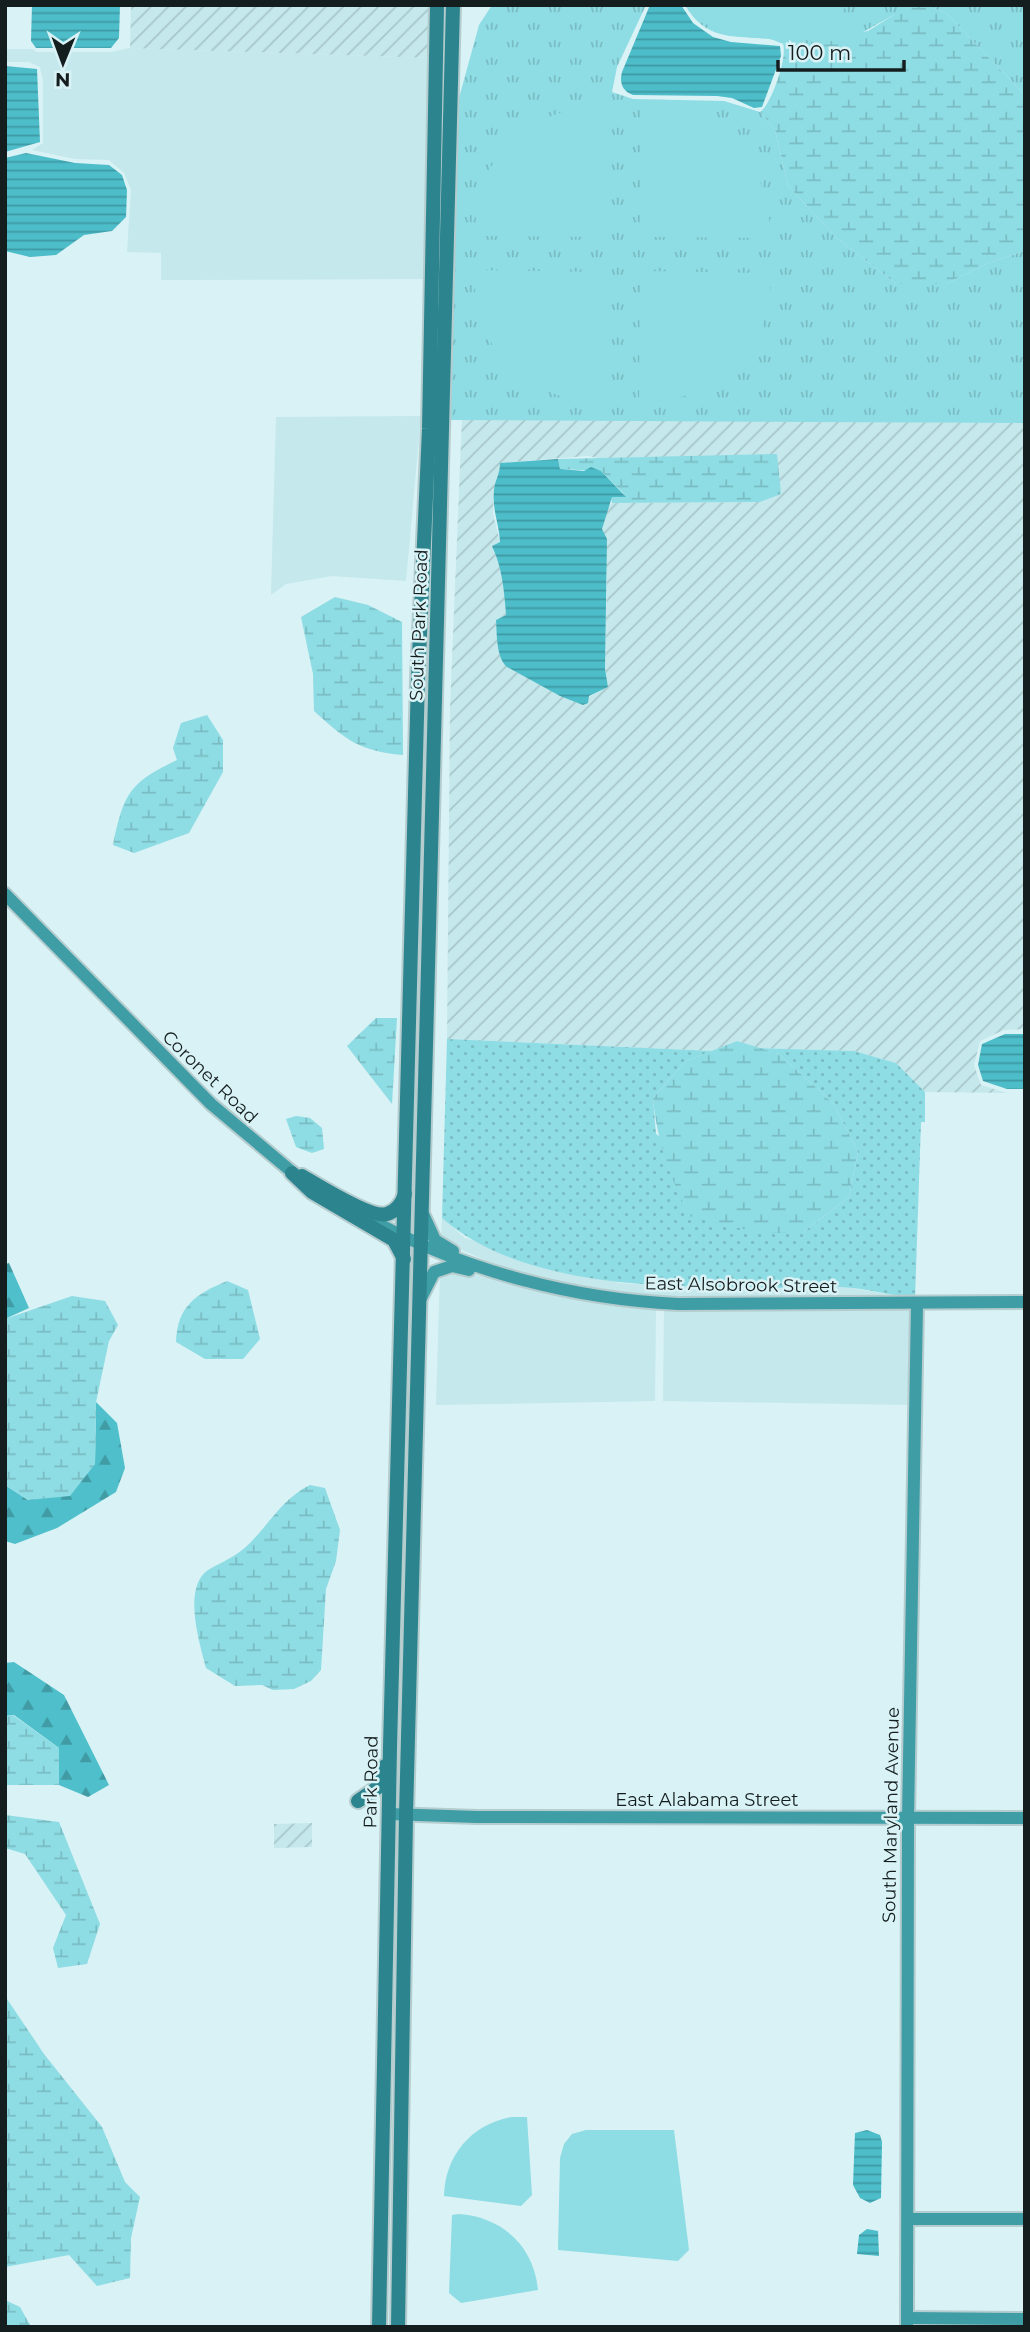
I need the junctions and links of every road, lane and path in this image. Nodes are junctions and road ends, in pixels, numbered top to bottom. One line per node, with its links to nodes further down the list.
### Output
1 (437, 5): 5 (main road)
2 (447, 5): 4 (main road)
3 (453, 5): 4 (main road, South Park Road)
4 (452, 86): 6 (main road, South Park Road)
5 (436, 101): 6 (main road); 7 (main road)
6 (446, 292): 7 (main road, South Park Road)
7 (436, 430): 9 (main road, South Park Road); 12 (main road, South Park Road)
8 (5, 894): 10 (street, Coronet Road)
9 (408, 1102): 11 (main road, South Park Road); 14 (main road)
10 (290, 1171): 11 (main road); 13 (street, Coronet Road); 15 (main road)
11 (406, 1193): 13 (main road, South Park Road)
12 (422, 1207): 14 (main road, South Park Road); 16 (street)
13 (405, 1238): 14 (street, Coronet Road); 15 (main road, Park Road); 21 (main road)
14 (422, 1246): 16 (street, East Alsobrook Street); 17 (main road, Park Road)
15 (404, 1261): 20 (main road, Park Road)
16 (508, 1276): 17 (street); 19 (street, East Alsobrook Street)
17 (420, 1301): 21 (main road, Park Road)
18 (1025, 1302): 19 (street, East Alsobrook Street)
19 (918, 1305): 28 (street, South Maryland Avenue)
20 (401, 1372): 22 (main road); 23 (main road, Park Road)
21 (416, 1389): 22 (main road, Park Road)
22 (414, 1486): 27 (main road, Park Road)
23 (392, 1692): 24 (main road, Park Road); 27 (main road)
24 (390, 1748): 25 (main road); 26 (main road, Park Road)
25 (358, 1801)
26 (389, 1814): 27 (street, East Alabama Street); 30 (main road, Park Road)
27 (406, 1815): 28 (street, East Alabama Street); 31 (main road, Park Road)
28 (908, 1818): 29 (street, East Alabama Street); 33 (street, South Maryland Avenue)
29 (1025, 1818)
30 (388, 1895): 31 (main road); 32 (main road, Park Road)
31 (403, 2022): 40 (main road, Park Road)
32 (381, 2211): 37 (main road); 38 (main road, Park Road); 39 (main road)
33 (908, 2219): 34 (street); 36 (street, South Maryland Avenue)
34 (1025, 2219)
35 (1025, 2319): 36 (street)
36 (907, 2322)
37 (369, 2327)
38 (379, 2327)
39 (393, 2327)
40 (398, 2327)

